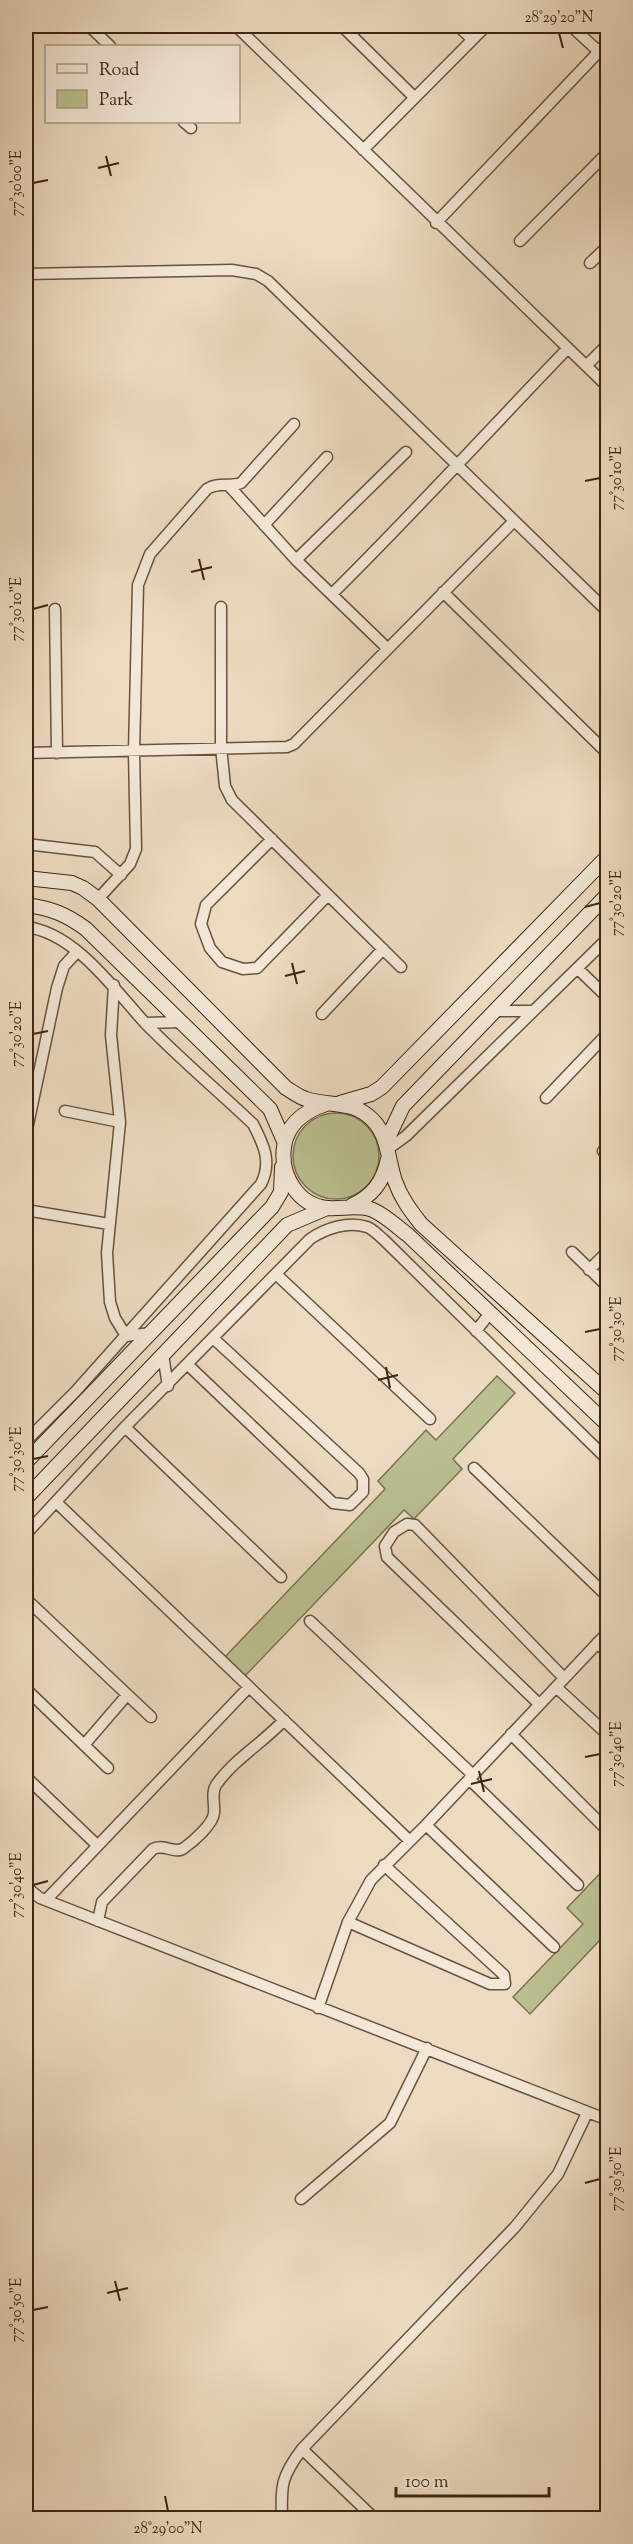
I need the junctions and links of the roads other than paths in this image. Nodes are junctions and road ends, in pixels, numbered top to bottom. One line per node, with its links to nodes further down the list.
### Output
1 (89, 26): 9 (street)
2 (236, 26): 13 (street)
3 (342, 26): 12 (street)
4 (458, 26): 7 (street)
5 (486, 26): 7 (street)
6 (571, 26): 10 (street)
7 (472, 39): 12 (street)
8 (608, 42): 10 (street)
9 (109, 45)
10 (598, 51): 11 (street); 15 (street)
11 (608, 60)
12 (414, 97): 13 (street)
13 (363, 150): 15 (street)
14 (608, 152): 16 (street)
15 (436, 223): 21 (street)
16 (520, 241)
17 (608, 246): 18 (street)
18 (590, 262)
19 (26, 274): 27 (street)
20 (608, 344): 22 (street)
21 (568, 348): 22 (street); 27 (street)
22 (586, 366): 23 (street)
23 (608, 387)
24 (294, 424): 28 (street)
25 (406, 452): 31 (street)
26 (327, 457): 30 (street)
27 (456, 464): 29 (street); 33 (street)
28 (230, 487): 30 (street); 39 (street)
29 (514, 521): 32 (street); 36 (street)
30 (264, 525): 31 (street)
31 (297, 560): 33 (street)
32 (443, 592): 37 (street); 42 (street)
33 (332, 594): 37 (street)
34 (221, 607): 38 (street)
35 (55, 609): 41 (street)
36 (608, 612)
37 (387, 648): 38 (street)
38 (221, 747): 39 (street); 43 (street)
39 (134, 752): 41 (street); 46 (street)
40 (26, 753): 41 (street)
41 (57, 753)
42 (608, 754)
43 (272, 840): 49 (street); 49 (street)
44 (26, 844): 46 (street)
45 (608, 856): 67 (street)
46 (121, 875): 50 (street)
47 (26, 878): 50 (street)
48 (608, 894): 60 (street)
49 (328, 895): 54 (street)
50 (98, 899): 67 (street)
51 (26, 905): 63 (street)
52 (26, 927): 55 (street)
53 (608, 938): 57 (street)
54 (384, 949): 56 (street); 62 (street)
55 (76, 953): 58 (street); 70 (street)
56 (401, 967)
57 (578, 969): 59 (street); 61 (street)
58 (114, 986): 64 (street); 69 (street)
59 (608, 998)
60 (494, 1011): 61 (street); 72 (street)
61 (533, 1011): 72 (street)
62 (322, 1014)
63 (182, 1022): 64 (street); 71 (street)
64 (145, 1023): 86 (street)
65 (608, 1033): 66 (street)
66 (546, 1098)
67 (332, 1103): 71 (street); 72 (street)
68 (65, 1111): 69 (street)
69 (120, 1122): 77 (street)
70 (26, 1134)
71 (284, 1140): 73 (street)
72 (388, 1150): 74 (street); 91 (street)
73 (282, 1159): 75 (street); 85 (street)
74 (351, 1206): 75 (street); 83 (street)
75 (327, 1208): 88 (street)
76 (26, 1210): 77 (street)
77 (109, 1224): 86 (street)
78 (608, 1251): 80 (street)
79 (572, 1252): 80 (street)
80 (589, 1270): 82 (street)
81 (276, 1274): 84 (street); 87 (street); 92 (street)
82 (608, 1287)
83 (490, 1313): 84 (street); 93 (street)
84 (476, 1331): 96 (street)
85 (151, 1333): 86 (street); 97 (street)
86 (126, 1336): 95 (street)
87 (213, 1338): 89 (street); 89 (street)
88 (163, 1355): 90 (street); 99 (street)
89 (188, 1365): 90 (street)
90 (168, 1386): 94 (street)
91 (608, 1393)
92 (430, 1419)
93 (608, 1425)
94 (126, 1427): 100 (street); 102 (street)
95 (26, 1441)
96 (608, 1460)
97 (26, 1461)
98 (474, 1468): 103 (street)
99 (26, 1497)
100 (57, 1503): 101 (street); 110 (street)
101 (26, 1534)
102 (281, 1577)
103 (608, 1597)
104 (26, 1599): 112 (street)
105 (310, 1621): 121 (street)
106 (608, 1632): 107 (street)
107 (597, 1643): 108 (street); 109 (street)
108 (608, 1653)
109 (560, 1683): 113 (street); 113 (street); 117 (street)
110 (249, 1687): 115 (street); 125 (street)
111 (26, 1689): 118 (street)
112 (127, 1695): 114 (street); 118 (street)
113 (539, 1704): 116 (street)
114 (151, 1718)
115 (284, 1720): 124 (street); 130 (street)
116 (511, 1734): 121 (street); 123 (street)
117 (608, 1735)
118 (84, 1745): 119 (street)
119 (108, 1768)
120 (26, 1777): 125 (street)
121 (471, 1777): 122 (street); 127 (street)
122 (426, 1825): 124 (street); 132 (street)
123 (603, 1826)
124 (410, 1841): 126 (street)
125 (97, 1845): 129 (street)
126 (384, 1866): 131 (street); 131 (street)
127 (578, 1885)
128 (26, 1887): 129 (street)
129 (46, 1900): 130 (street)
130 (98, 1921): 133 (street)
131 (348, 1922): 133 (street)
132 (554, 1947)
133 (318, 2008): 134 (street)
134 (427, 2048): 135 (street); 137 (street)
135 (587, 2113): 136 (street); 138 (street)
136 (608, 2120)
137 (301, 2199)
138 (302, 2449): 139 (street); 140 (street)
139 (282, 2518)
140 (374, 2518)

